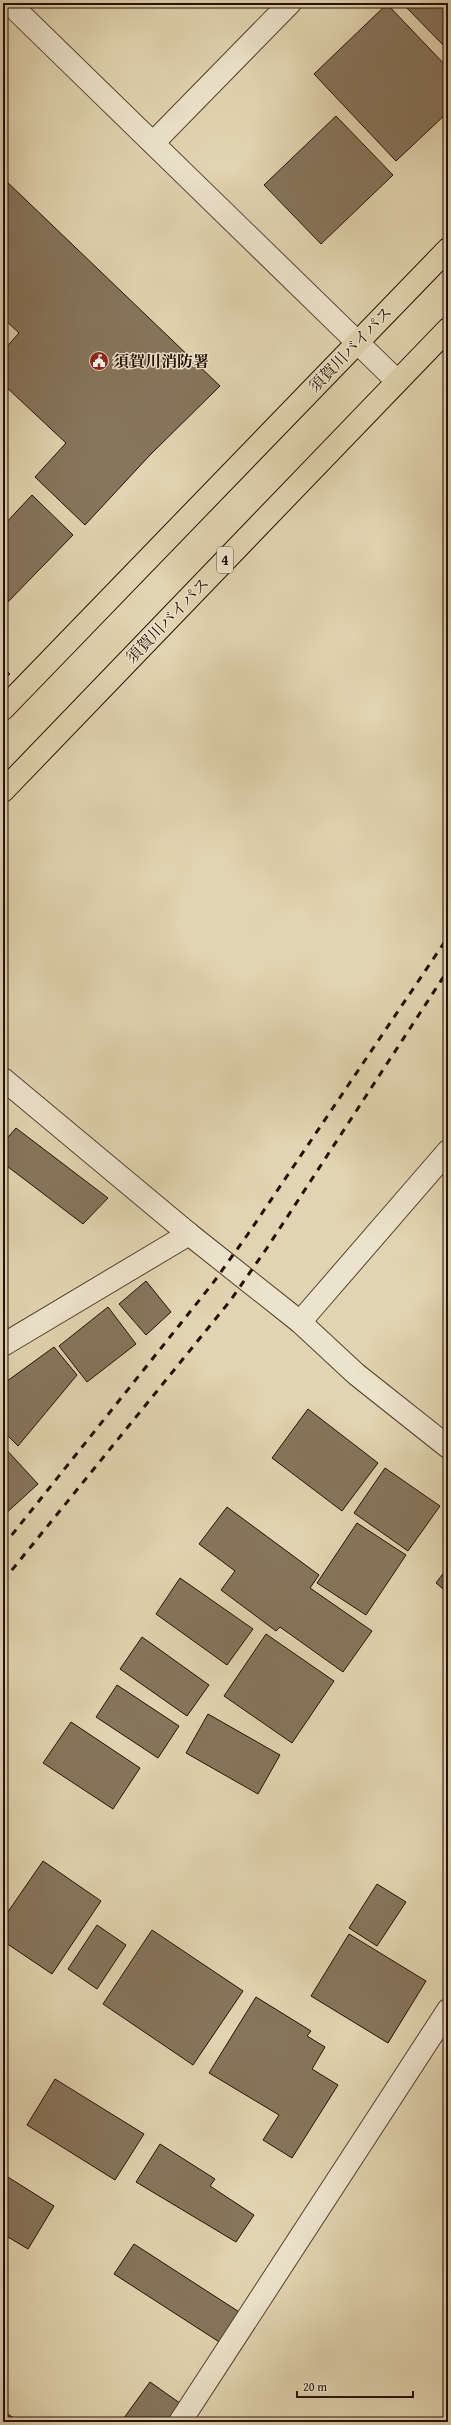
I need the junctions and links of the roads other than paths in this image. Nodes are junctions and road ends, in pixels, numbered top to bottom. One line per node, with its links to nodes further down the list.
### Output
1 (9, 3): 3 (street)
2 (290, 3): 3 (street)
3 (153, 143): 6 (street)
4 (448, 248): 6 (highway, 須賀川バイパス)
5 (448, 329): 7 (highway, 須賀川バイパス / 4)
6 (357, 341): 7 (street); 8 (highway, 須賀川バイパス)
7 (397, 381): 9 (highway, 須賀川バイパス / 4)
8 (3, 709)
9 (3, 791)
10 (3, 1079): 12 (street)
11 (448, 1151): 13 (street)
12 (189, 1234): 13 (street); 14 (street)
13 (300, 1322): 15 (street)
14 (3, 1344)
15 (448, 1447)
16 (448, 2010): 17 (street)
17 (180, 2422)

